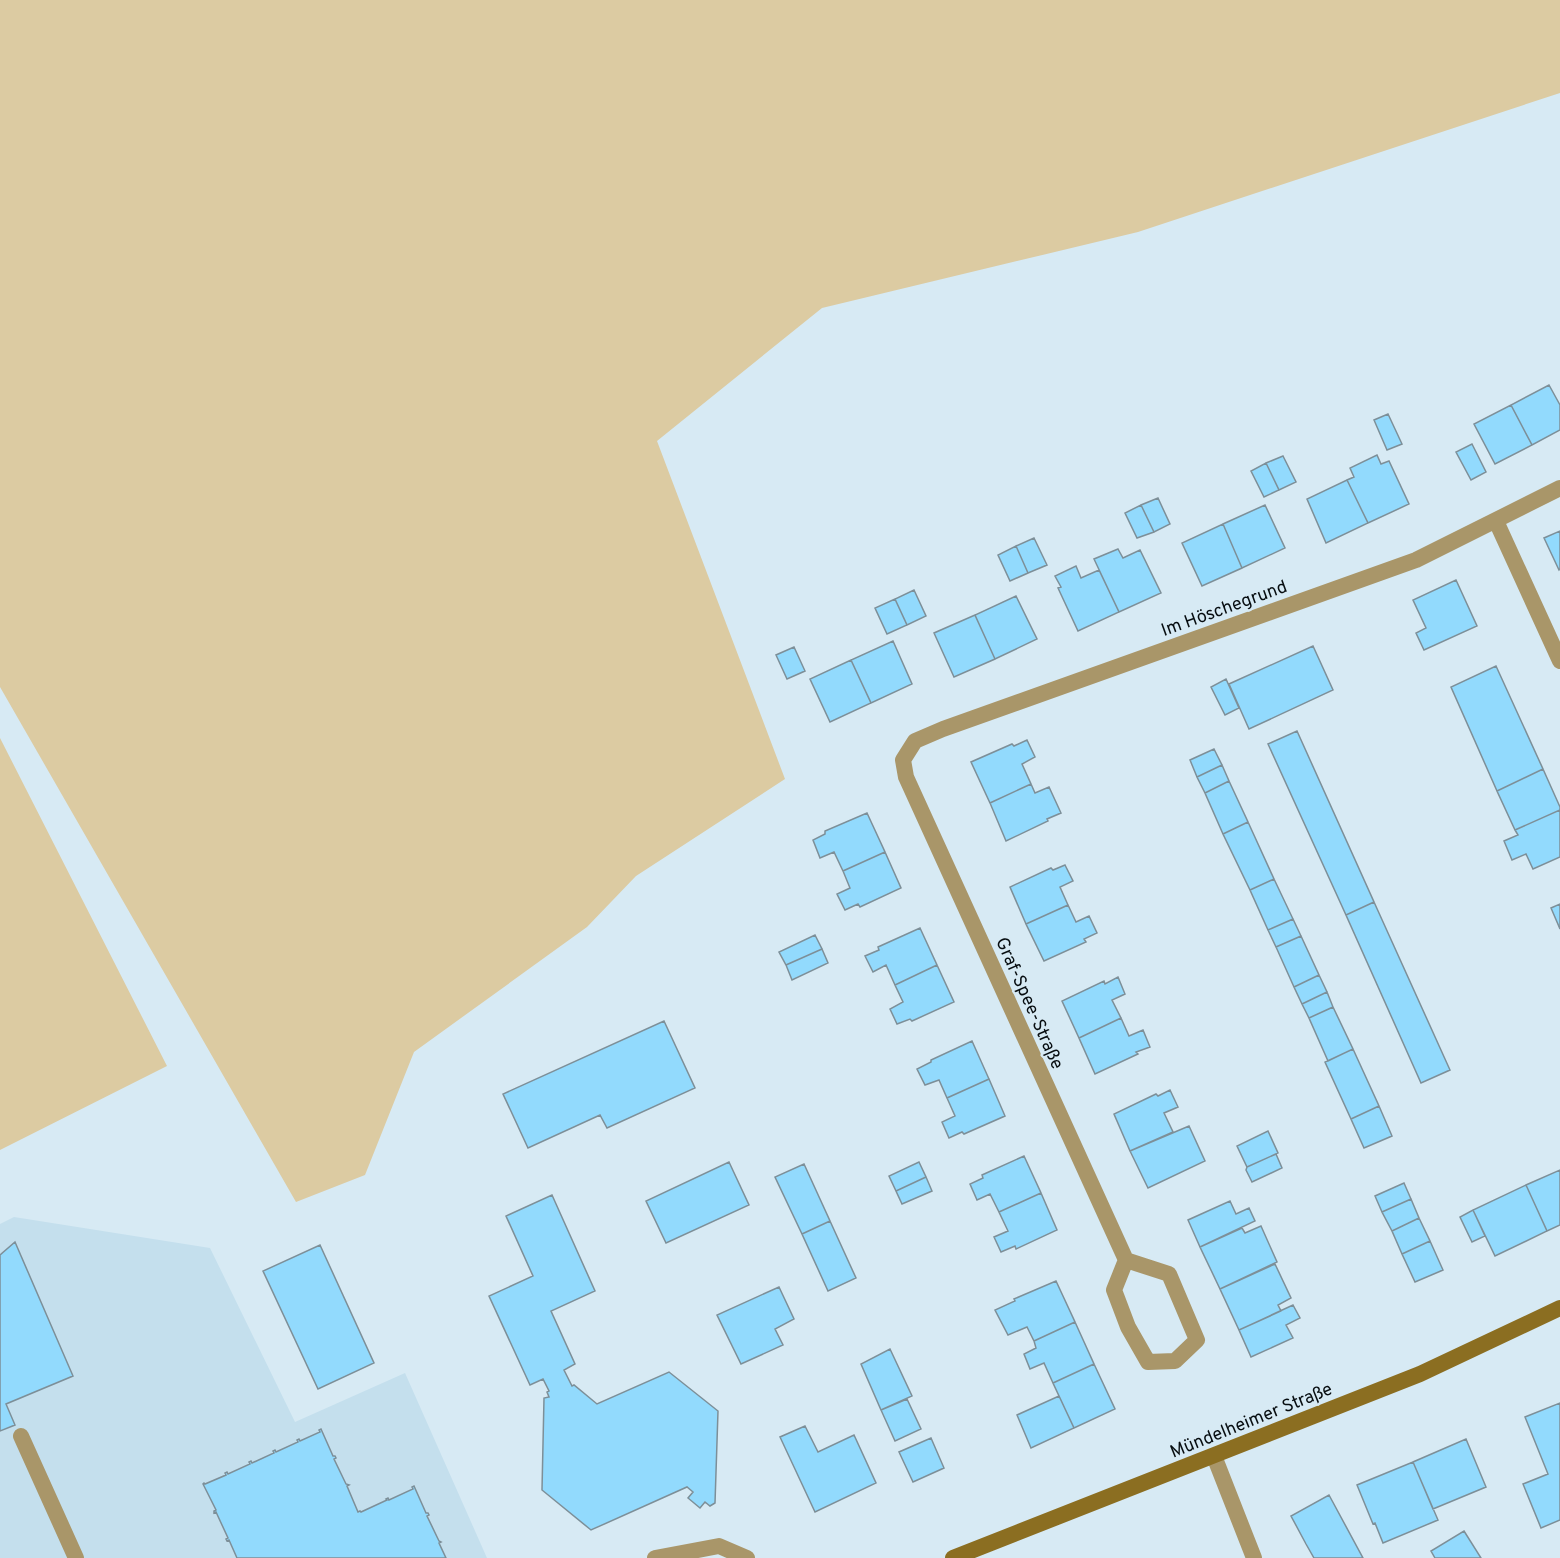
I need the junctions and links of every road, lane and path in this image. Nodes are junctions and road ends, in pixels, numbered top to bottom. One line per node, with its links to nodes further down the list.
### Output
1 (1560, 488): 2 (street, Im Höschegrund)
2 (1496, 521): 3 (street); 4 (street, Im Höschegrund)
3 (1560, 661)
4 (903, 760): 5 (street, Graf-Spee-Straße)
5 (1126, 1260): 5 (street)
6 (1560, 1308): 8 (main road, Mündelheimer Straße)
7 (21, 1436): 9 (street)
8 (1214, 1456): 12 (main road, Mündelheimer Straße); 13 (street)
9 (76, 1558)
10 (655, 1558): 11 (street)
11 (747, 1558)
12 (953, 1558)
13 (1254, 1558)

